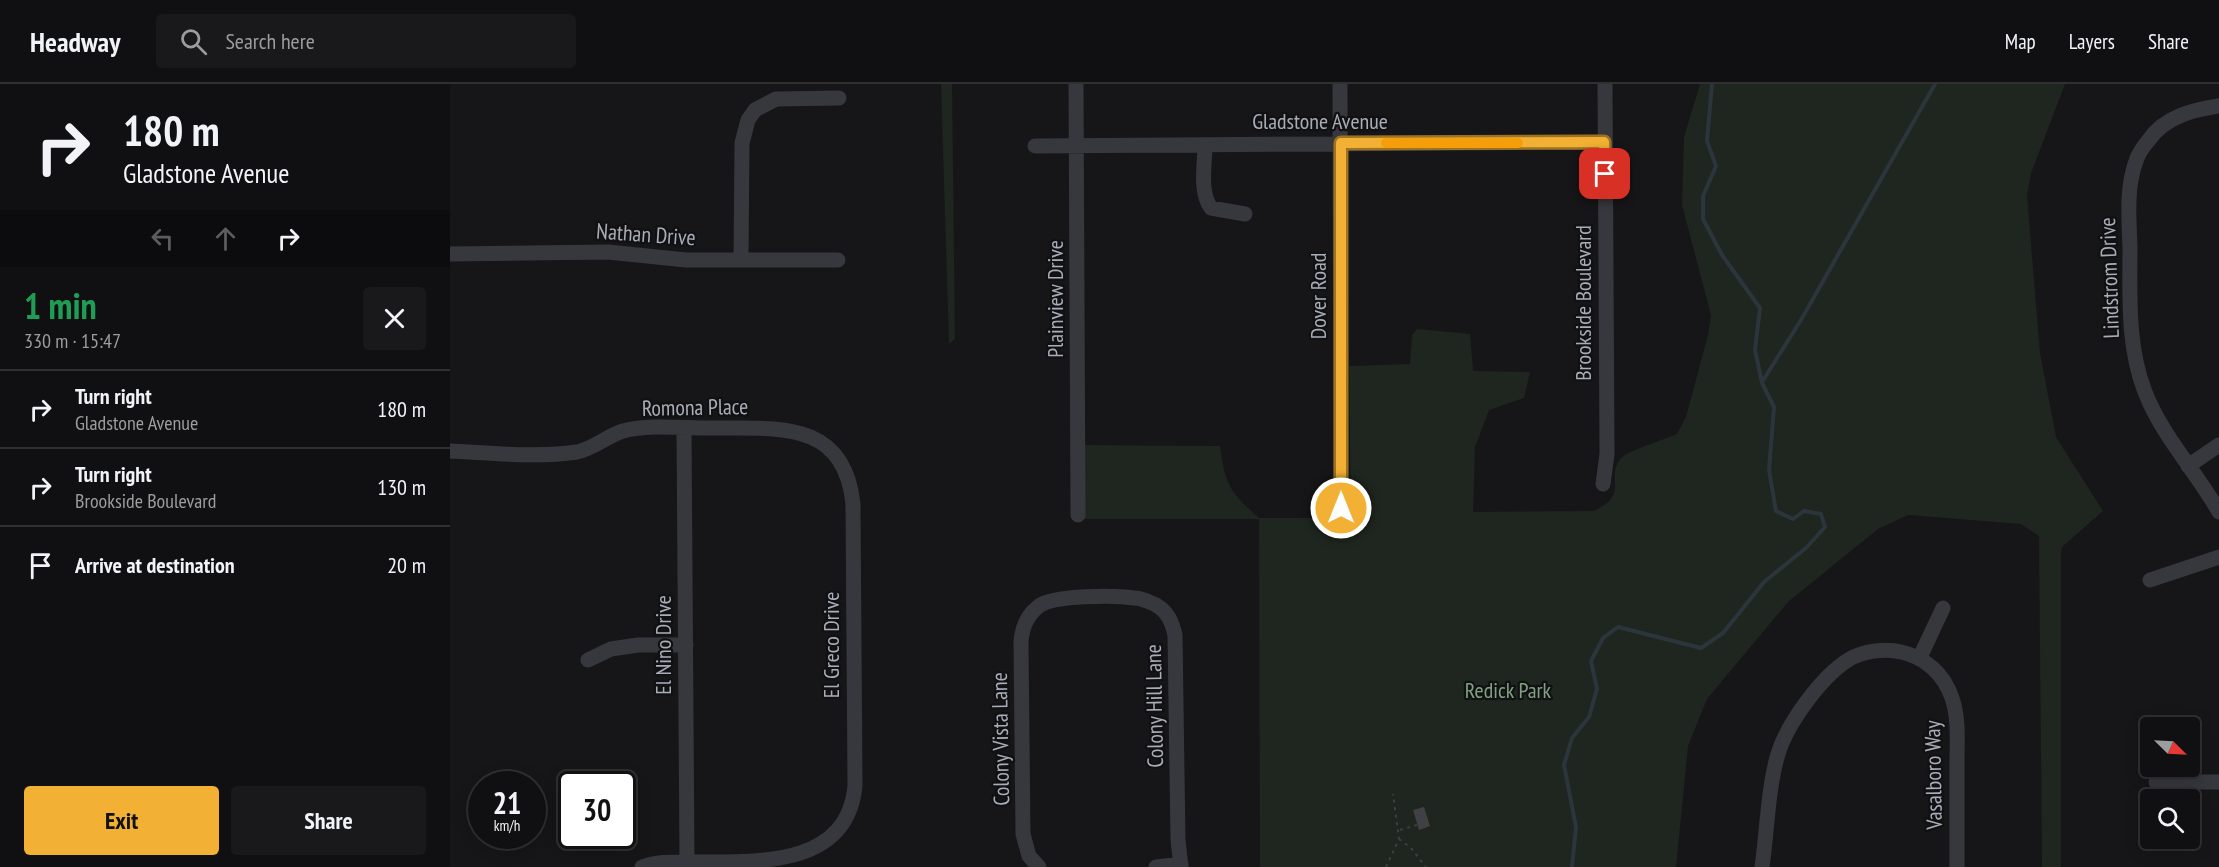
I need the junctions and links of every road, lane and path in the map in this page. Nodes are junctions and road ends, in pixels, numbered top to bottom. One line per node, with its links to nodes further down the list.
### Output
1 (1076, 84): 10 (street, Plainview Drive)
2 (1340, 84): 7 (street, Dover Road)
3 (1605, 84): 6 (street, Brookside Boulevard)
4 (839, 98): 13 (street)
5 (2219, 106): 19 (street, Lindstrom Drive)
6 (1604, 142): 7 (street, Gladstone Avenue); 20 (street, Brookside Boulevard)
7 (1341, 143): 8 (street, Gladstone Avenue); 21 (street, Dover Road)
8 (1205, 145): 10 (street, Gladstone Avenue); 11 (street)
9 (1035, 146): 10 (street, Gladstone Avenue)
10 (1077, 147): 23 (street, Plainview Drive)
11 (1245, 214)
12 (450, 254): 13 (street, Nathan Drive)
13 (741, 260): 14 (street, Nathan Drive)
14 (838, 260)
15 (684, 428): 17 (street, Romona Place); 18 (street, Romona Place); 28 (street, El Nino Drive)
16 (2219, 445): 19 (street)
17 (831, 450): 37 (street, El Greco Drive)
18 (450, 451)
19 (2188, 466): 22 (street, Lindstrom Drive)
20 (1603, 484)
21 (1341, 508)
22 (2219, 512)
23 (1078, 515)
24 (2219, 557): 25 (street)
25 (2150, 580)
26 (1943, 608): 29 (street)
27 (1034, 610): 38 (street, Colony Hill Lane); 40 (street, Colony Vista Lane)
28 (686, 645): 30 (street); 37 (street, El Nino Drive)
29 (1920, 657): 44 (street); 45 (street, Vasalboro Way)
30 (588, 660)
31 (2156, 782): 32 (street)
32 (2219, 782)
33 (1393, 794): 35 (path)
34 (1418, 825): 35 (path)
35 (1398, 830): 36 (path)
36 (1399, 839): 42 (path); 43 (path)
37 (687, 862): 39 (street)
38 (1181, 866): 41 (street)
39 (642, 867)
40 (1039, 867)
41 (1156, 867)
42 (1386, 867)
43 (1426, 867)
44 (1762, 867)
45 (1957, 867)

